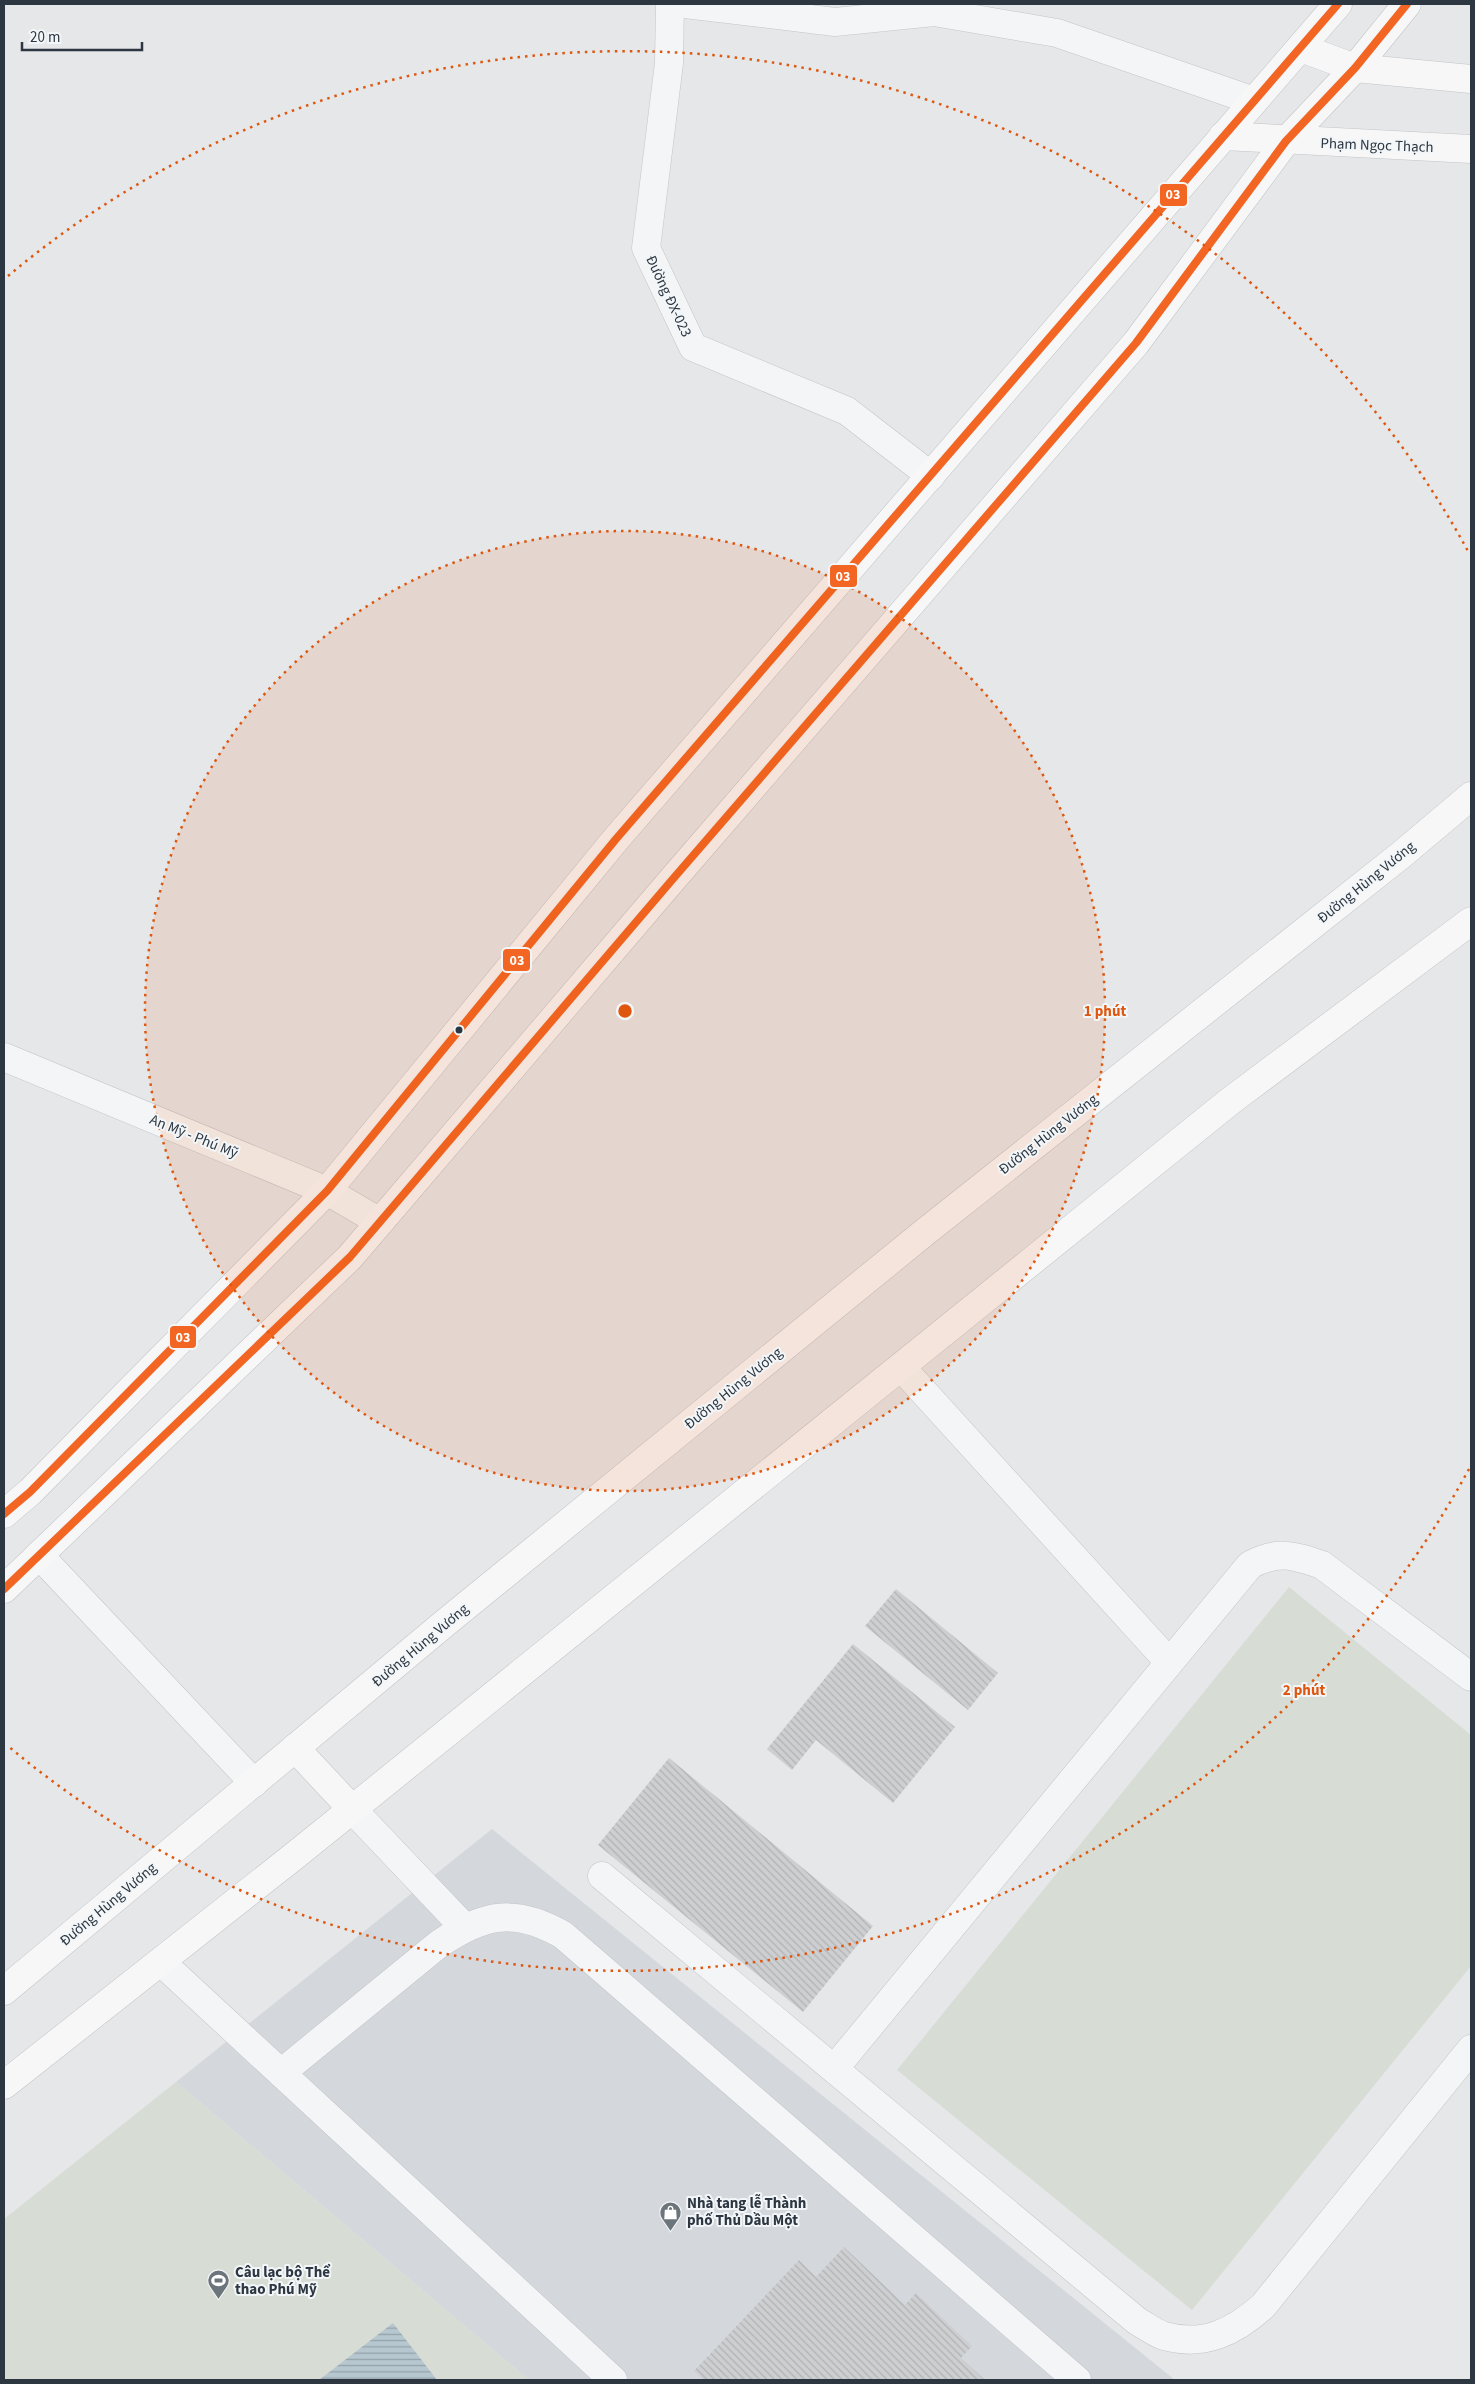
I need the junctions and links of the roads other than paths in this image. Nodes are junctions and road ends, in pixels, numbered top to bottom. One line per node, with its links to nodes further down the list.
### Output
1 (670, 4): 12 (street, Đường ĐX-023)
2 (685, 4): 8 (street)
3 (1338, 4): 5 (main road)
4 (1408, 4): 6 (main road)
5 (1301, 48): 6 (main road); 8 (main road)
6 (1355, 68): 7 (main road); 10 (main road)
7 (1471, 79)
8 (1254, 101): 9 (main road)
9 (1223, 136): 10 (main road, Phạm Ngọc Thạch); 12 (main road)
10 (1286, 141): 11 (main road, Phạm Ngọc Thạch); 17 (main road)
11 (1471, 149)
12 (931, 476): 16 (main road)
13 (1471, 796): 24 (main road, Đường Hùng Vương)
14 (1471, 921): 18 (main road)
15 (4, 1057): 16 (street, An Mỹ - Phú Mỹ)
16 (327, 1191): 17 (street, An Mỹ - Phú Mỹ); 19 (main road)
17 (380, 1222): 20 (main road)
18 (901, 1367): 22 (street); 26 (main road)
19 (4, 1514)
20 (39, 1555): 21 (main road); 25 (street)
21 (4, 1589)
22 (1169, 1662): 23 (street); 32 (street)
23 (1471, 1677)
24 (295, 1748): 25 (main road, Đường Hùng Vương); 26 (main road)
25 (254, 1783): 30 (main road, Đường Hùng Vương)
26 (352, 1809): 28 (street); 29 (main road)
27 (602, 1876): 32 (street)
28 (464, 1927): 33 (street); 36 (street)
29 (161, 1962): 33 (street); 34 (main road)
30 (4, 1991)
31 (1471, 2050): 32 (street)
32 (834, 2069)
33 (281, 2073): 35 (street)
34 (4, 2085)
35 (613, 2380)
36 (1077, 2380)

